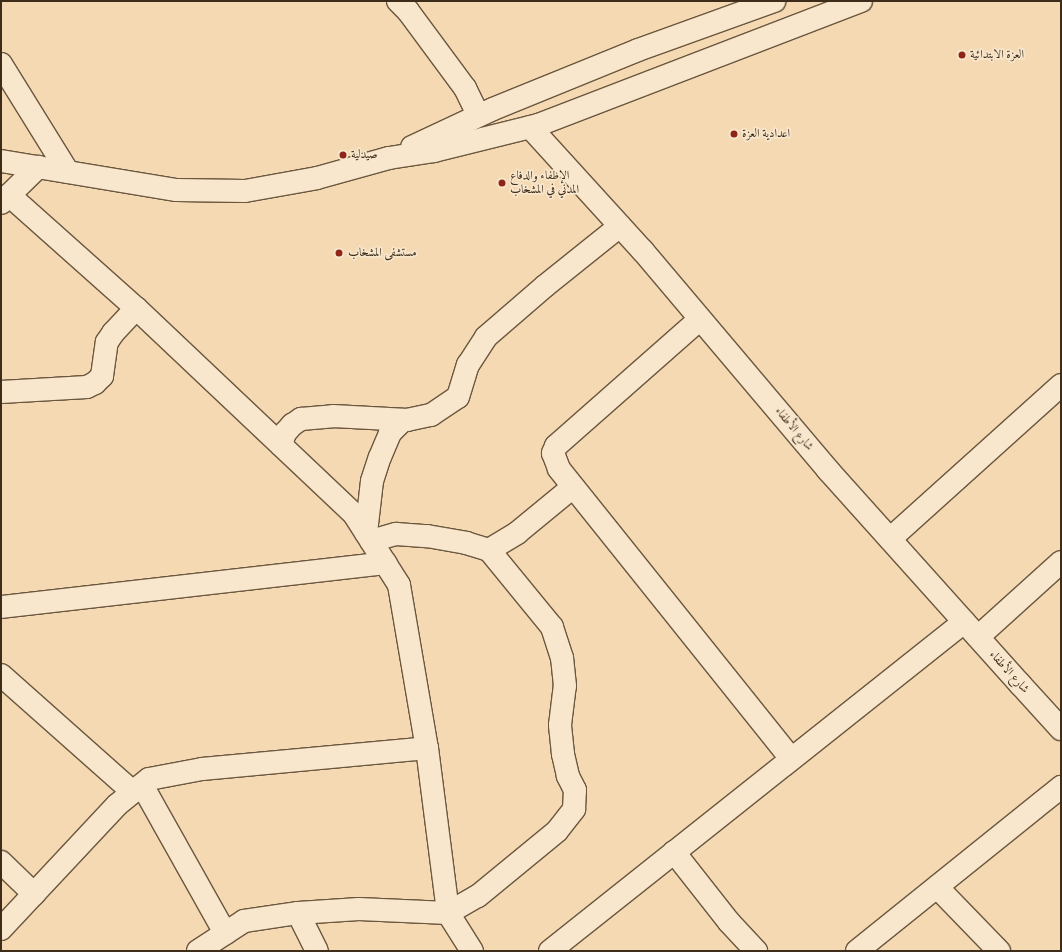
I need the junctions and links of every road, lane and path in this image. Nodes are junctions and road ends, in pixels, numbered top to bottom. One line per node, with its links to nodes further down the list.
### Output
1 (398, 1): 5 (street)
2 (774, 1): 5 (street)
3 (861, 1): 6 (street)
4 (1, 64): 10 (street)
5 (478, 115): 7 (street)
6 (530, 127): 7 (street); 12 (street, شارع الأطفاء)
7 (389, 158): 10 (street)
8 (1, 161): 9 (street)
9 (38, 167): 10 (street); 11 (street)
10 (68, 172)
11 (5, 199): 13 (street)
12 (620, 226): 14 (street, شارع الأطفاء); 17 (street)
13 (136, 308): 16 (street); 18 (street)
14 (700, 319): 19 (street); 21 (street, شارع الأطفاء)
15 (1061, 385): 21 (street)
16 (1, 392)
17 (408, 420): 18 (street); 20 (street)
18 (281, 445): 20 (street)
19 (573, 487): 22 (street); 30 (street)
20 (368, 537): 22 (street); 24 (street)
21 (890, 539): 26 (street, شارع الأطفاء)
22 (489, 550): 37 (street)
23 (1061, 562): 26 (street)
24 (385, 563): 25 (street); 29 (street)
25 (1, 607)
26 (971, 630): 28 (street, شارع الأطفاء); 30 (street)
27 (1, 675): 32 (street)
28 (1061, 728)
29 (427, 748): 32 (street); 37 (street)
30 (791, 759): 33 (street)
31 (1061, 788): 35 (street)
32 (138, 789): 36 (street); 40 (street)
33 (674, 852): 44 (street); 45 (street)
34 (1, 862): 36 (street)
35 (937, 887): 46 (street); 47 (street)
36 (34, 894): 39 (street)
37 (448, 913): 38 (street); 43 (street)
38 (298, 914): 40 (street); 42 (street)
39 (1, 929)
40 (226, 933): 41 (street)
41 (198, 951)
42 (316, 951)
43 (472, 951)
44 (550, 951)
45 (756, 951)
46 (857, 951)
47 (999, 951)

